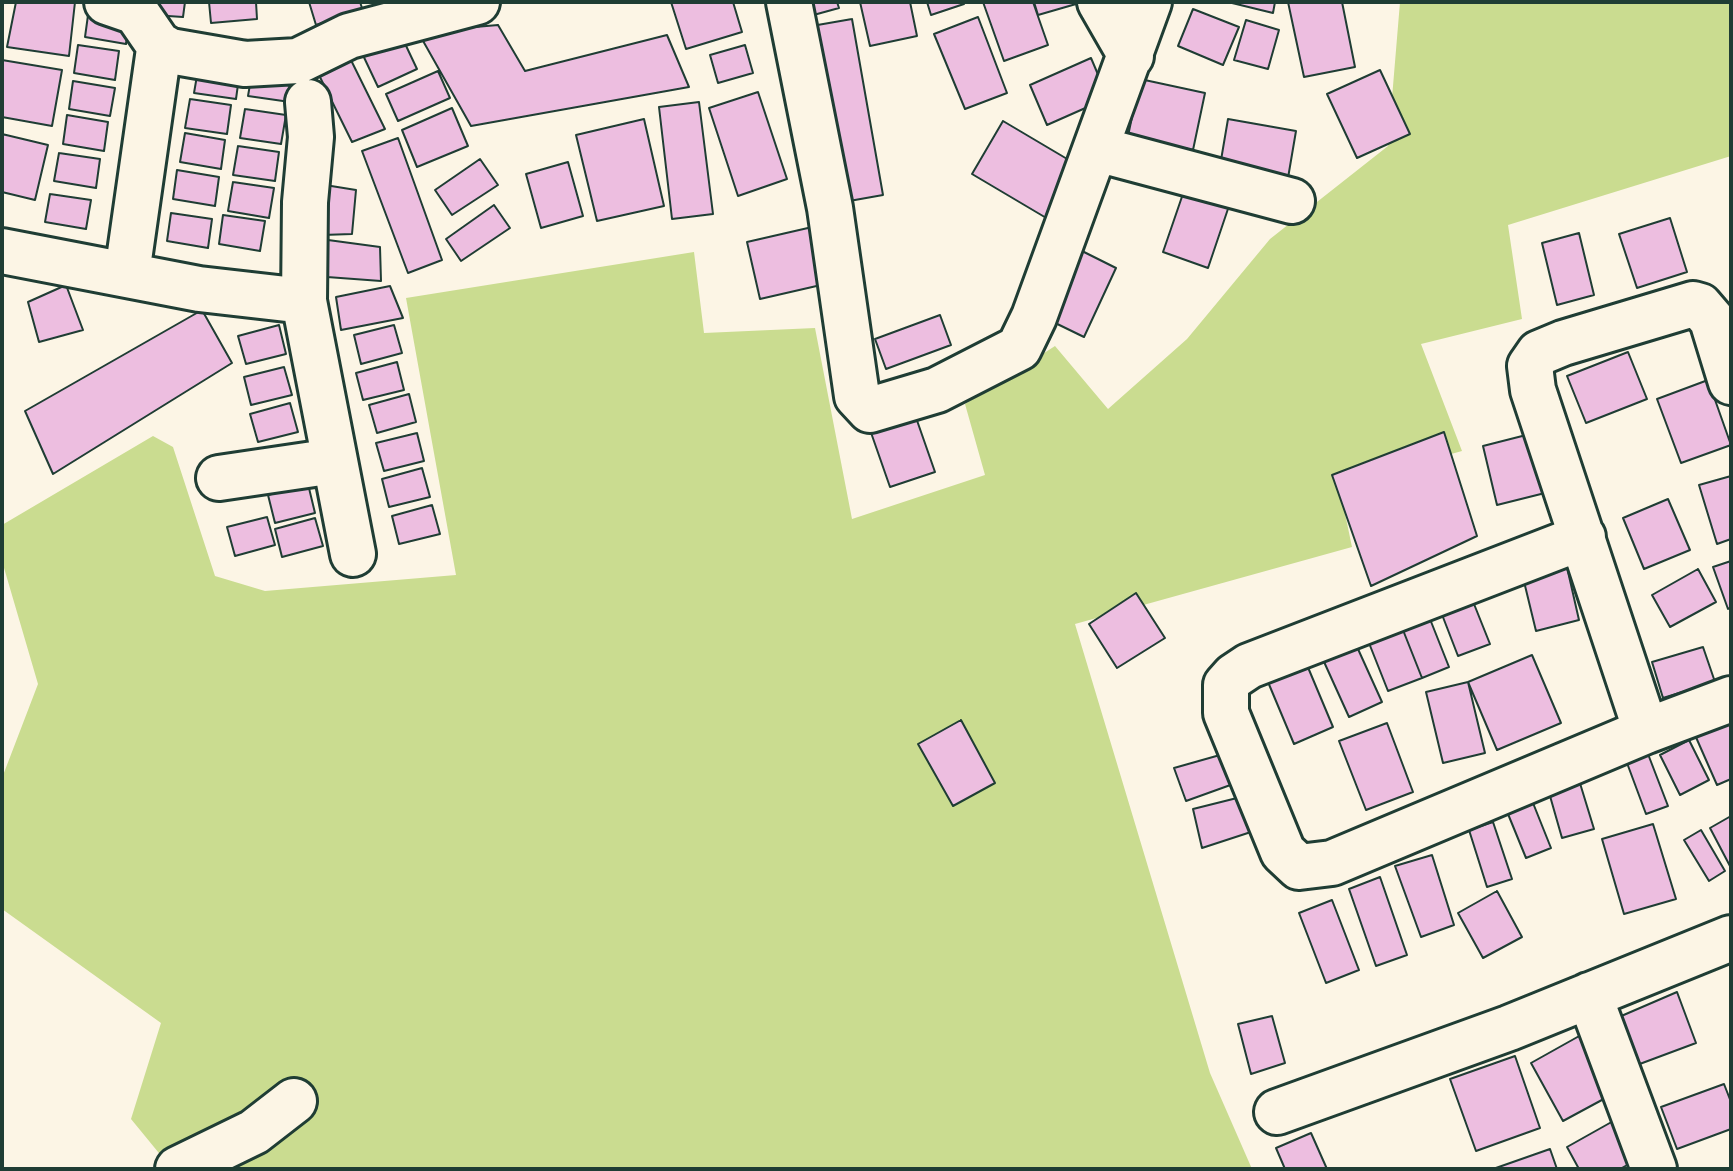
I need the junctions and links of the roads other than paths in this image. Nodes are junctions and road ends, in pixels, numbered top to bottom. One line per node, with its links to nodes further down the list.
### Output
1 (107, 2): 2 (street)
2 (477, 2)
3 (789, 2): 9 (street)
4 (1100, 2): 7 (street)
5 (1149, 2): 7 (street)
6 (159, 49): 12 (street)
7 (1131, 56): 9 (street)
8 (308, 102): 13 (street)
9 (1097, 149): 10 (street)
10 (1292, 201)
11 (2, 251): 12 (street)
12 (127, 274): 13 (street)
13 (304, 301): 15 (street)
14 (1728, 363): 17 (street)
15 (334, 461): 16 (street); 18 (street)
16 (219, 478)
17 (1583, 537): 20 (street); 20 (street)
18 (353, 554)
19 (1731, 699): 20 (street)
20 (1646, 731)
21 (1731, 938): 22 (street)
22 (1570, 1003): 24 (street); 26 (street)
23 (294, 1101): 25 (street)
24 (1277, 1112)
25 (178, 1169)
26 (1654, 1169)

